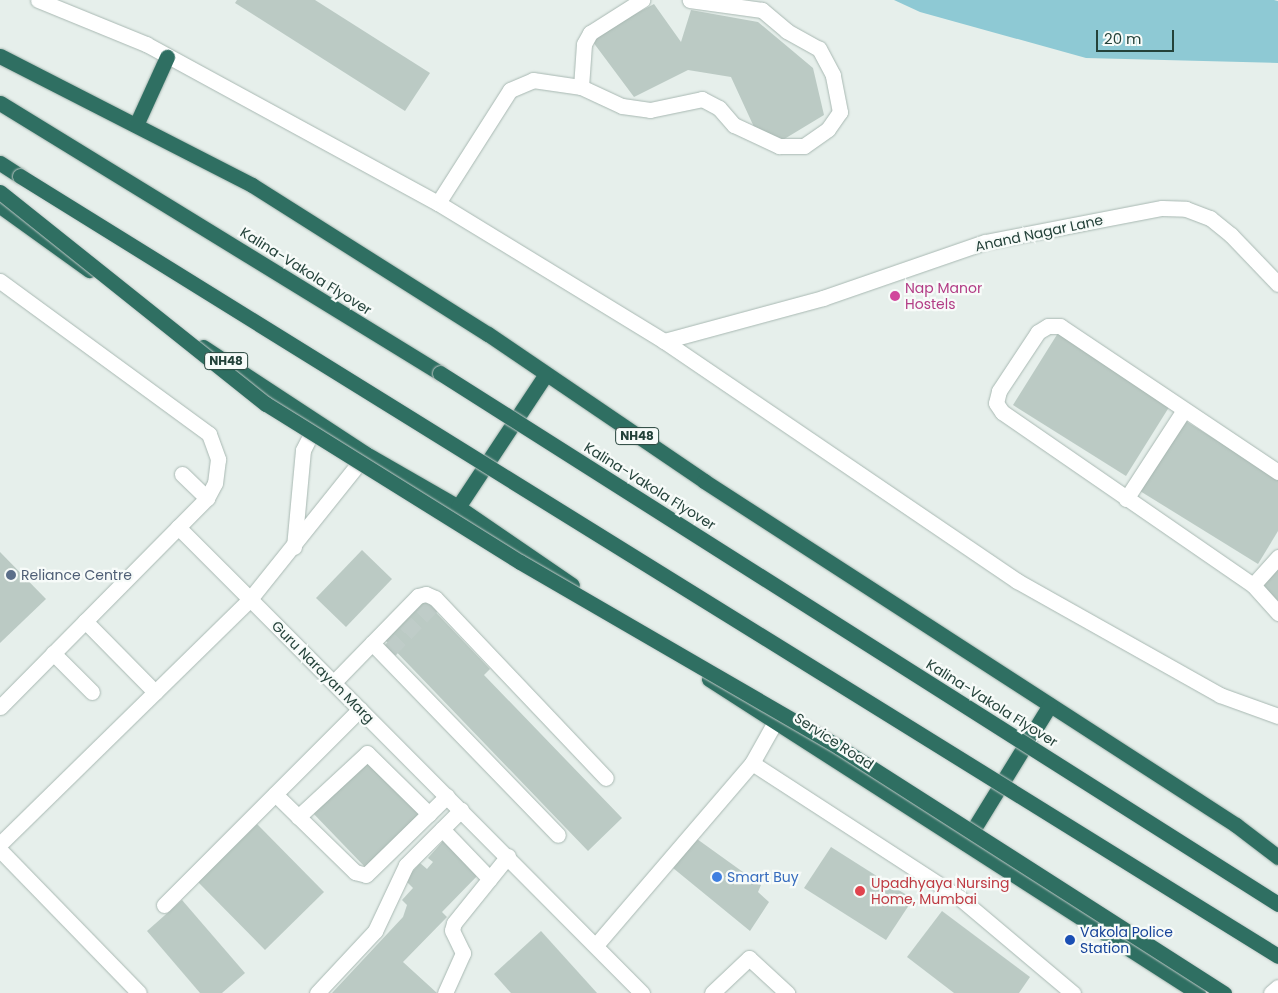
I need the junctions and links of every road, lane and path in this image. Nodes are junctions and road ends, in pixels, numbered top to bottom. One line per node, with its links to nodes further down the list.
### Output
1 (38, 0): 5 (street)
2 (642, 0): 6 (street)
3 (690, 0): 6 (street)
4 (0, 56): 8 (highway, NH48)
5 (167, 57): 8 (highway); 11 (street)
6 (581, 87): 11 (street)
7 (0, 103): 57 (highway, Kalina-Vakola Flyover, bridge)
8 (136, 125): 16 (highway, NH48)
9 (0, 163): 60 (highway, bridge)
10 (0, 192): 70 (highway, bridge)
11 (438, 203): 15 (street)
12 (0, 206): 18 (highway, NH48)
13 (0, 281): 22 (street)
14 (1278, 284): 15 (street, Anand Nagar Lane)
15 (664, 341): 40 (street)
16 (546, 374): 24 (highway); 37 (highway, NH48)
17 (1184, 410): 20 (street); 23 (street); 23 (street)
18 (318, 421): 19 (highway, NH48); 26 (street)
19 (366, 454): 24 (highway, NH48); 26 (street)
20 (1278, 472)
21 (182, 474): 22 (street)
22 (207, 498): 25 (street)
23 (1126, 499): 28 (street)
24 (458, 507): 41 (highway, Service Road / NH48)
25 (178, 527): 29 (street, Guru Narayan Marg); 31 (street)
26 (294, 547): 29 (street)
27 (1278, 557): 28 (street)
28 (1253, 585): 30 (street)
29 (250, 599): 34 (street, Guru Narayan Marg); 36 (street)
30 (1278, 613)
31 (85, 620): 33 (street); 36 (street)
32 (372, 643): 34 (street); 43 (street); 50 (street)
33 (53, 653): 35 (street); 38 (street)
34 (334, 682): 39 (street, Guru Narayan Marg)
35 (92, 692)
36 (155, 692): 51 (street)
37 (1050, 705): 52 (highway); 55 (highway, NH48)
38 (0, 706)
39 (360, 709): 44 (street); 45 (street, Guru Narayan Marg)
40 (1278, 716)
41 (775, 722): 42 (street); 52 (highway, Service Road / NH48)
42 (752, 763): 59 (street); 68 (street)
43 (606, 778)
44 (275, 794): 48 (street); 58 (street)
45 (447, 796): 46 (street, Guru Narayan Marg); 47 (street)
46 (461, 810): 49 (street); 54 (street, Guru Narayan Marg)
47 (429, 814): 48 (street); 48 (street)
48 (298, 816)
49 (442, 829): 56 (street); 63 (street)
50 (558, 835)
51 (0, 844)
52 (964, 844): 69 (highway, Service Road / NH48)
53 (0, 850): 62 (street)
54 (508, 856): 56 (street); 59 (street, Guru Narayan Marg)
55 (1278, 857)
56 (490, 879): 64 (street)
57 (1278, 904)
58 (164, 905)
59 (596, 945): 65 (street, Guru Narayan Marg)
60 (1278, 956)
61 (1278, 987): 71 (street)
62 (139, 993)
63 (317, 993)
64 (444, 993)
65 (642, 993)
66 (712, 993): 67 (street)
67 (787, 993)
68 (1073, 993)
69 (1198, 993)
70 (1224, 993)
71 (1271, 993)

